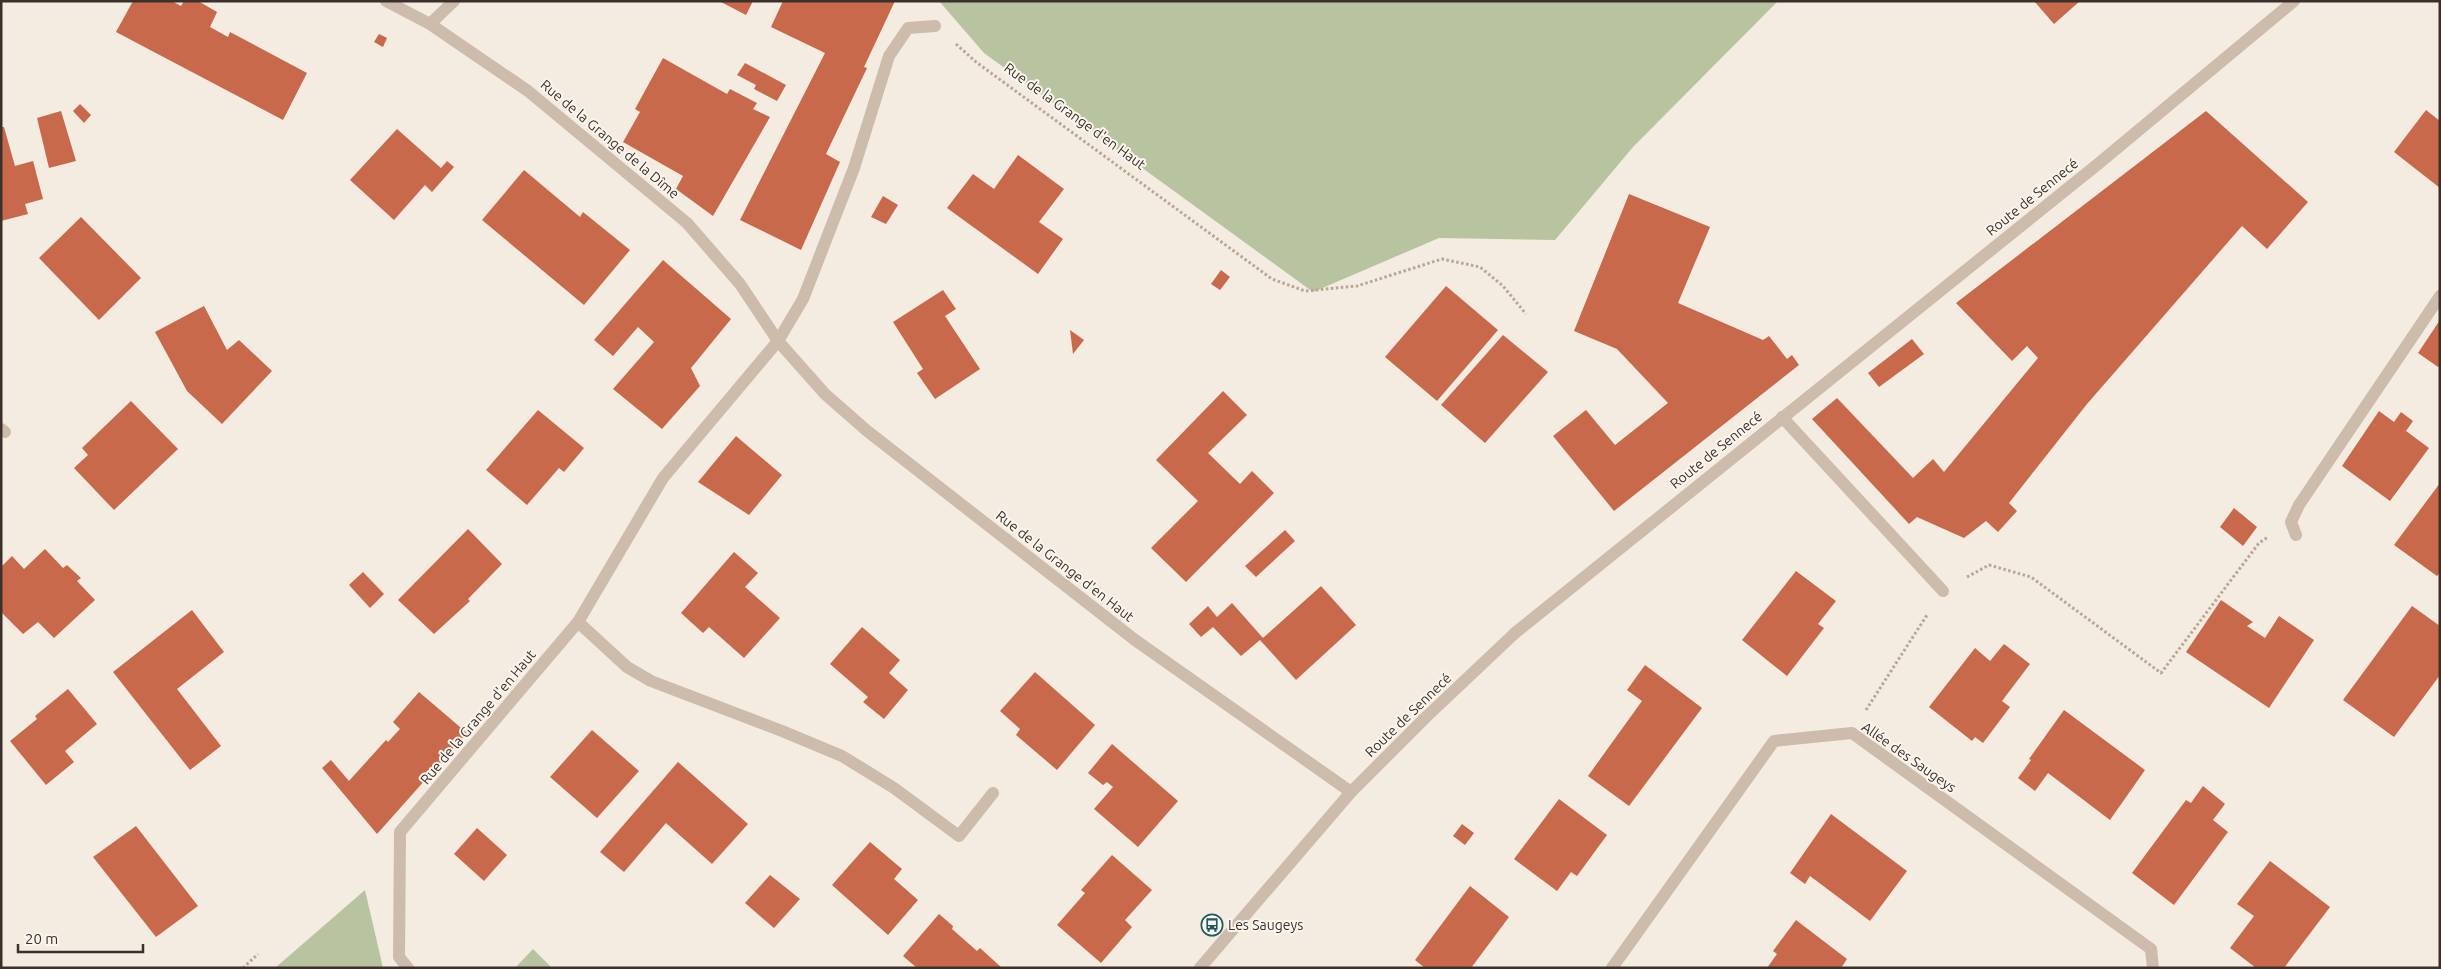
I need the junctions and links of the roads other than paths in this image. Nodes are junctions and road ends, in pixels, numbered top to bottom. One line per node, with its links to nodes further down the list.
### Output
1 (386, 1): 4 (street, Rue de la Grange de la Dîme)
2 (454, 1): 4 (street)
3 (2294, 1): 8 (street, Route de Sennecé)
4 (430, 24): 7 (street, Rue de la Grange de la Dîme)
5 (935, 26): 7 (street, Rue de la Grange d'en Haut)
6 (2440, 296): 9 (street)
7 (778, 341): 11 (street, Rue de la Grange d'en Haut); 12 (street, Rue de la Grange d'en Haut)
8 (1782, 417): 10 (street); 12 (street, Route de Sennecé)
9 (2296, 535)
10 (1943, 591)
11 (578, 622): 13 (street); 14 (street, Rue de la Grange d'en Haut)
12 (1351, 792): 15 (street, Route de Sennecé)
13 (993, 793)
14 (408, 968)
15 (1200, 968)
16 (1612, 968): 17 (street, Allée des Saugeys)
17 (2153, 968)

